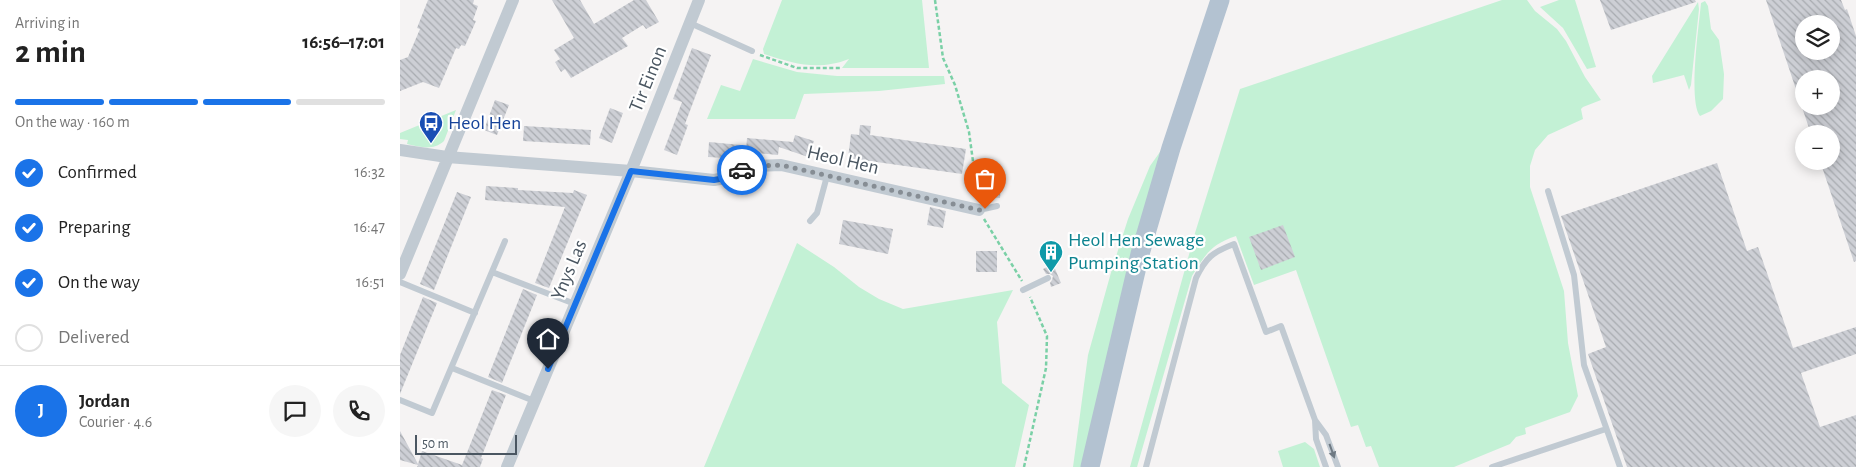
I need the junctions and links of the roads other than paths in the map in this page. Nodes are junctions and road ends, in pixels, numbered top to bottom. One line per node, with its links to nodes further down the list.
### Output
1 (513, 0): 7 (street)
2 (699, 0): 4 (street, Tir Einon)
3 (1220, 0): 28 (main road)
4 (690, 23): 5 (lane); 8 (street, Tir Einon)
5 (752, 51)
6 (400, 150): 7 (street, Heol Hen)
7 (447, 157): 8 (street, Heol Hen); 16 (street)
8 (631, 171): 9 (street, Heol Hen); 20 (street, Ynys Las)
9 (827, 176): 12 (street, Heol Hen); 13 (lane)
10 (1548, 191): 26 (lane)
11 (997, 206): 12 (lane)
12 (979, 210)
13 (810, 221)
14 (506, 241): 15 (lane)
15 (492, 272): 20 (lane); 21 (lane)
16 (400, 274)
17 (1048, 278): 19 (lane)
18 (400, 282): 21 (lane)
19 (1024, 289)
20 (575, 304): 24 (street, Ynys Las)
21 (475, 313): 22 (lane)
22 (452, 368): 23 (lane); 24 (lane)
23 (400, 400)
24 (534, 401): 27 (street, Ynys Las)
25 (1315, 420): 29 (lane); 30 (lane); 31 (lane, one-way to 31)
26 (1606, 429): 32 (lane); 33 (lane)
27 (507, 467)
28 (1090, 467)
29 (1146, 467)
30 (1326, 467)
31 (1338, 467)
32 (1492, 467)
33 (1620, 467)

